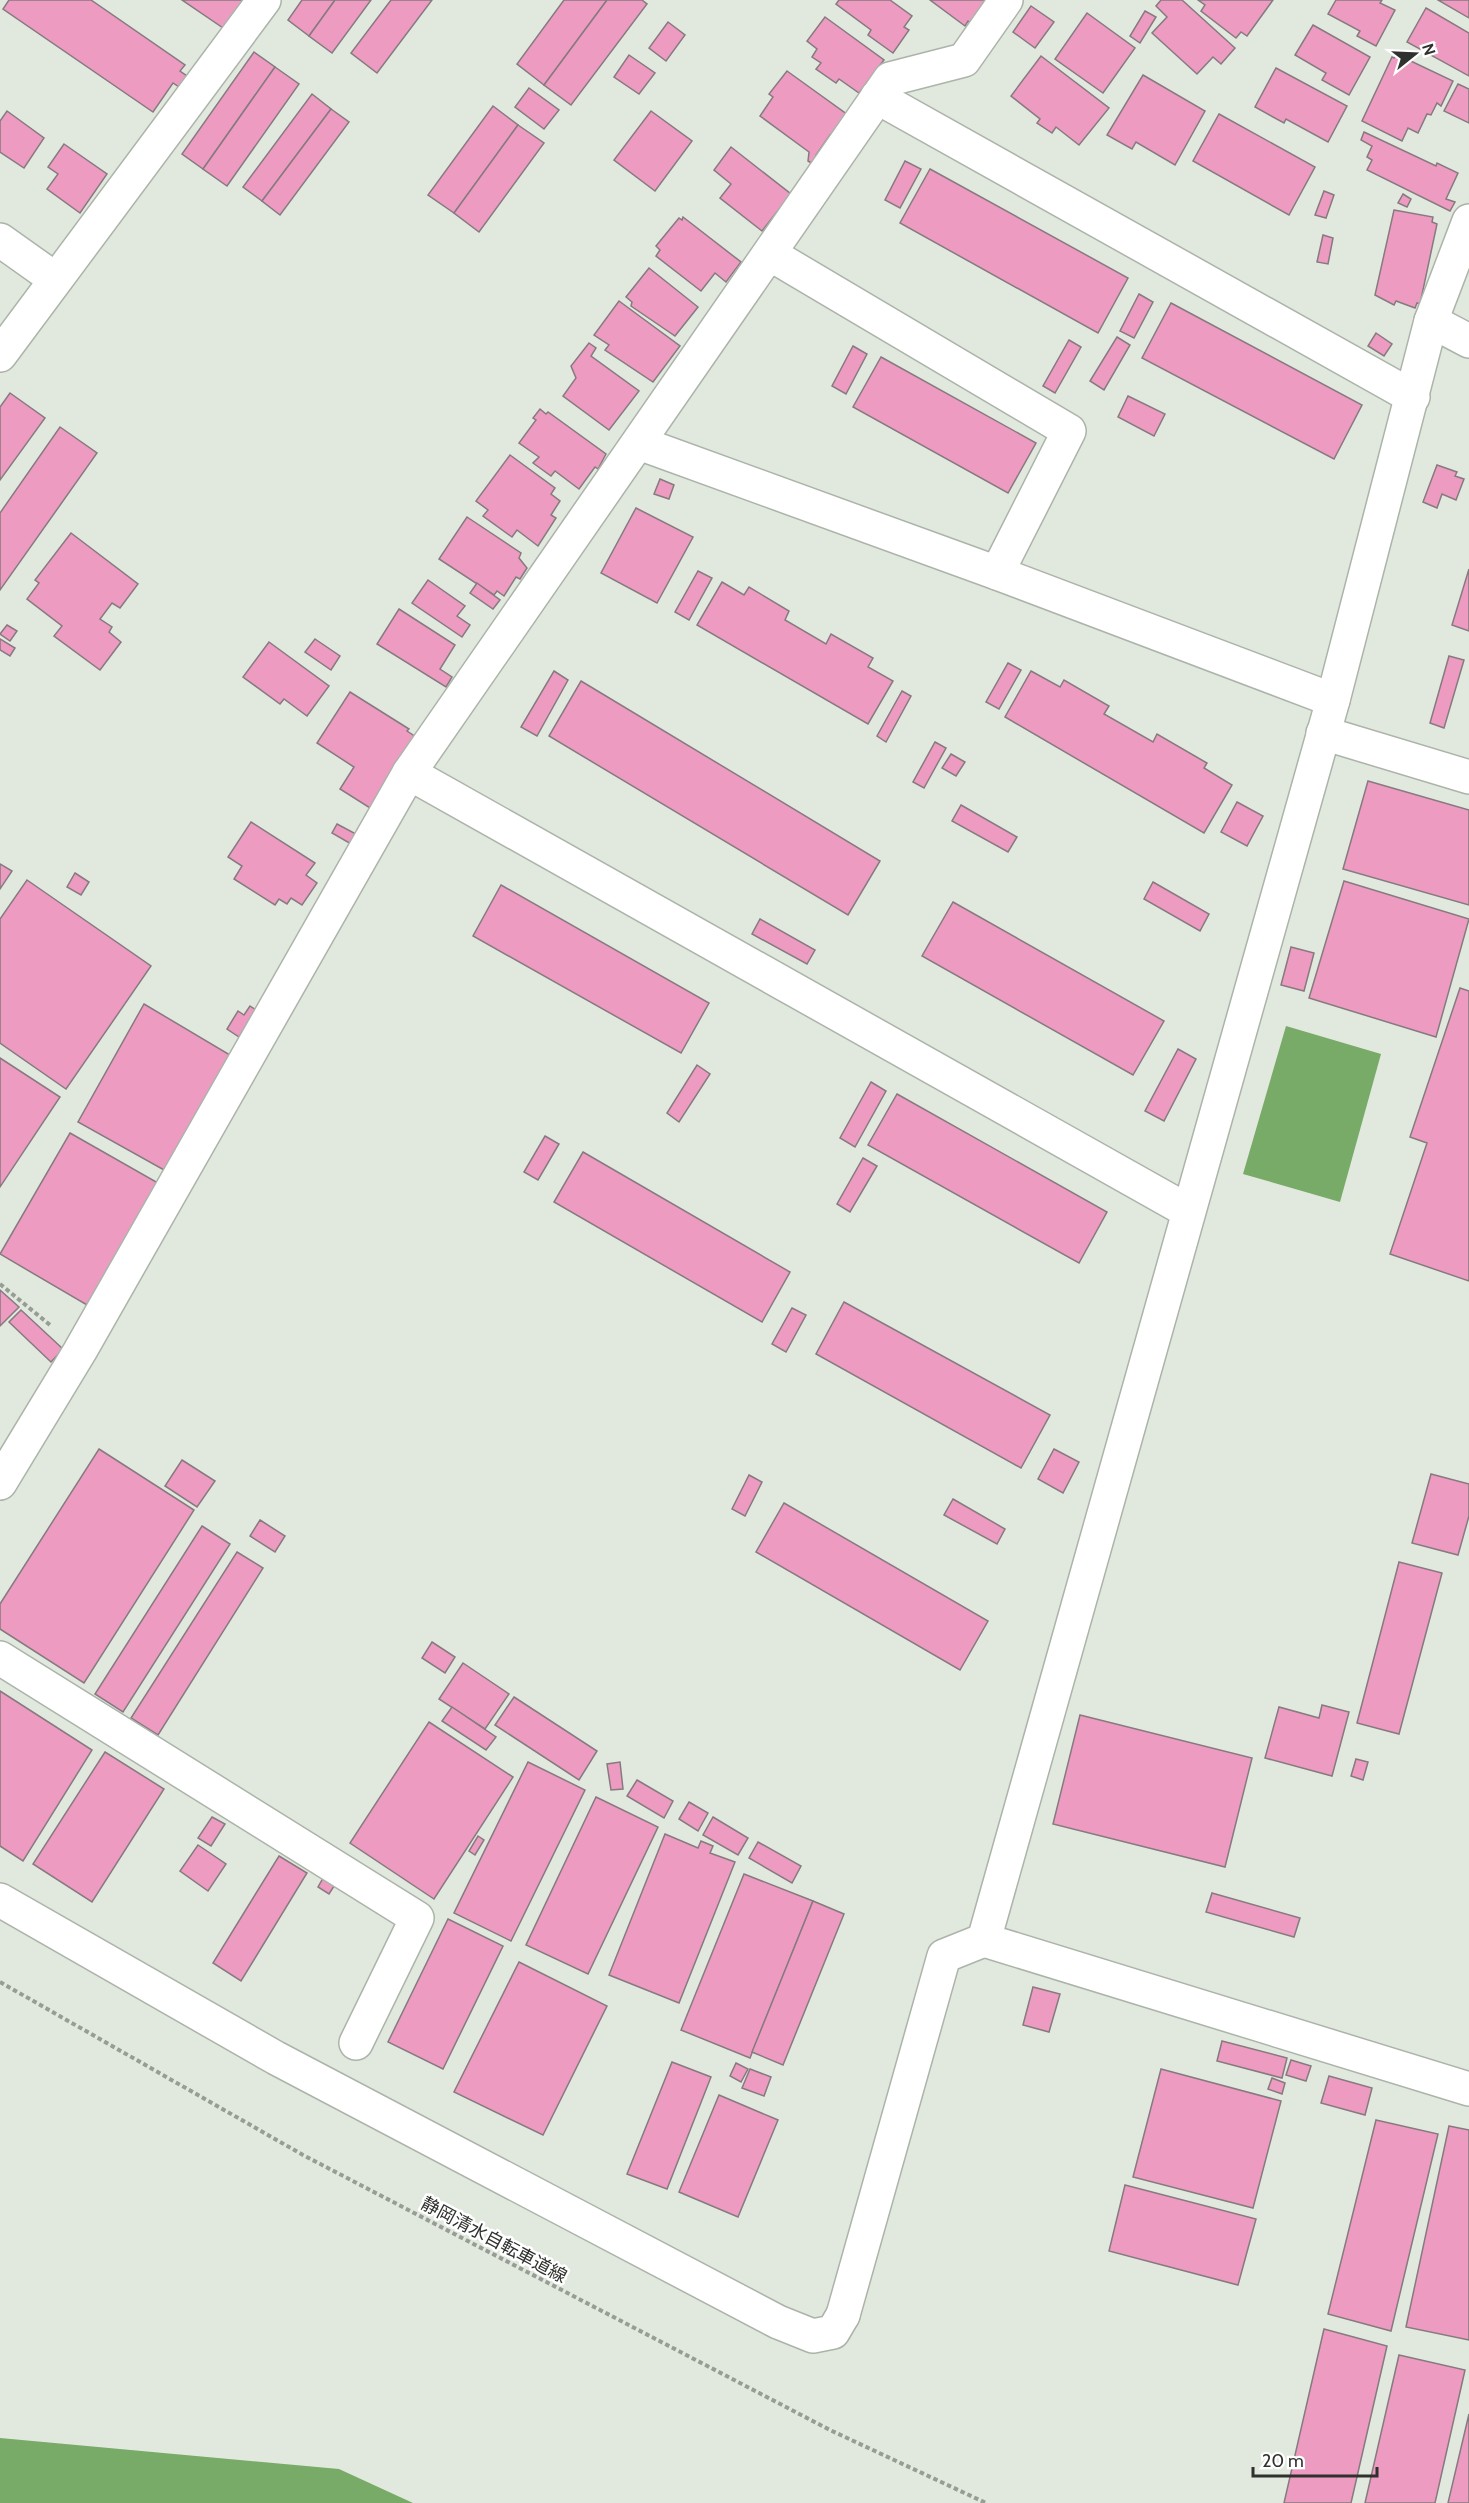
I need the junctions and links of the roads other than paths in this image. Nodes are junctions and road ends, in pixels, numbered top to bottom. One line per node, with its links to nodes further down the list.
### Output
1 (264, 0): 7 (street)
2 (1006, 0): 3 (street)
3 (877, 97): 6 (street); 11 (street)
4 (1469, 221): 8 (street)
5 (0, 240): 7 (street)
6 (770, 254): 12 (street); 13 (street)
7 (55, 279): 10 (street)
8 (1431, 321): 9 (street); 11 (street)
9 (1469, 341)
10 (0, 355)
11 (1413, 397): 14 (street)
12 (639, 442): 13 (street); 16 (street)
13 (997, 573): 14 (street)
14 (1333, 700): 15 (street)
15 (1323, 733): 17 (street); 18 (street)
16 (409, 773): 18 (street); 19 (street)
17 (1469, 777)
18 (1188, 1211): 22 (street)
19 (0, 1483)
20 (0, 1658): 23 (street)
21 (0, 1900): 22 (street)
22 (984, 1940): 24 (street)
23 (356, 2043)
24 (1469, 2089)

